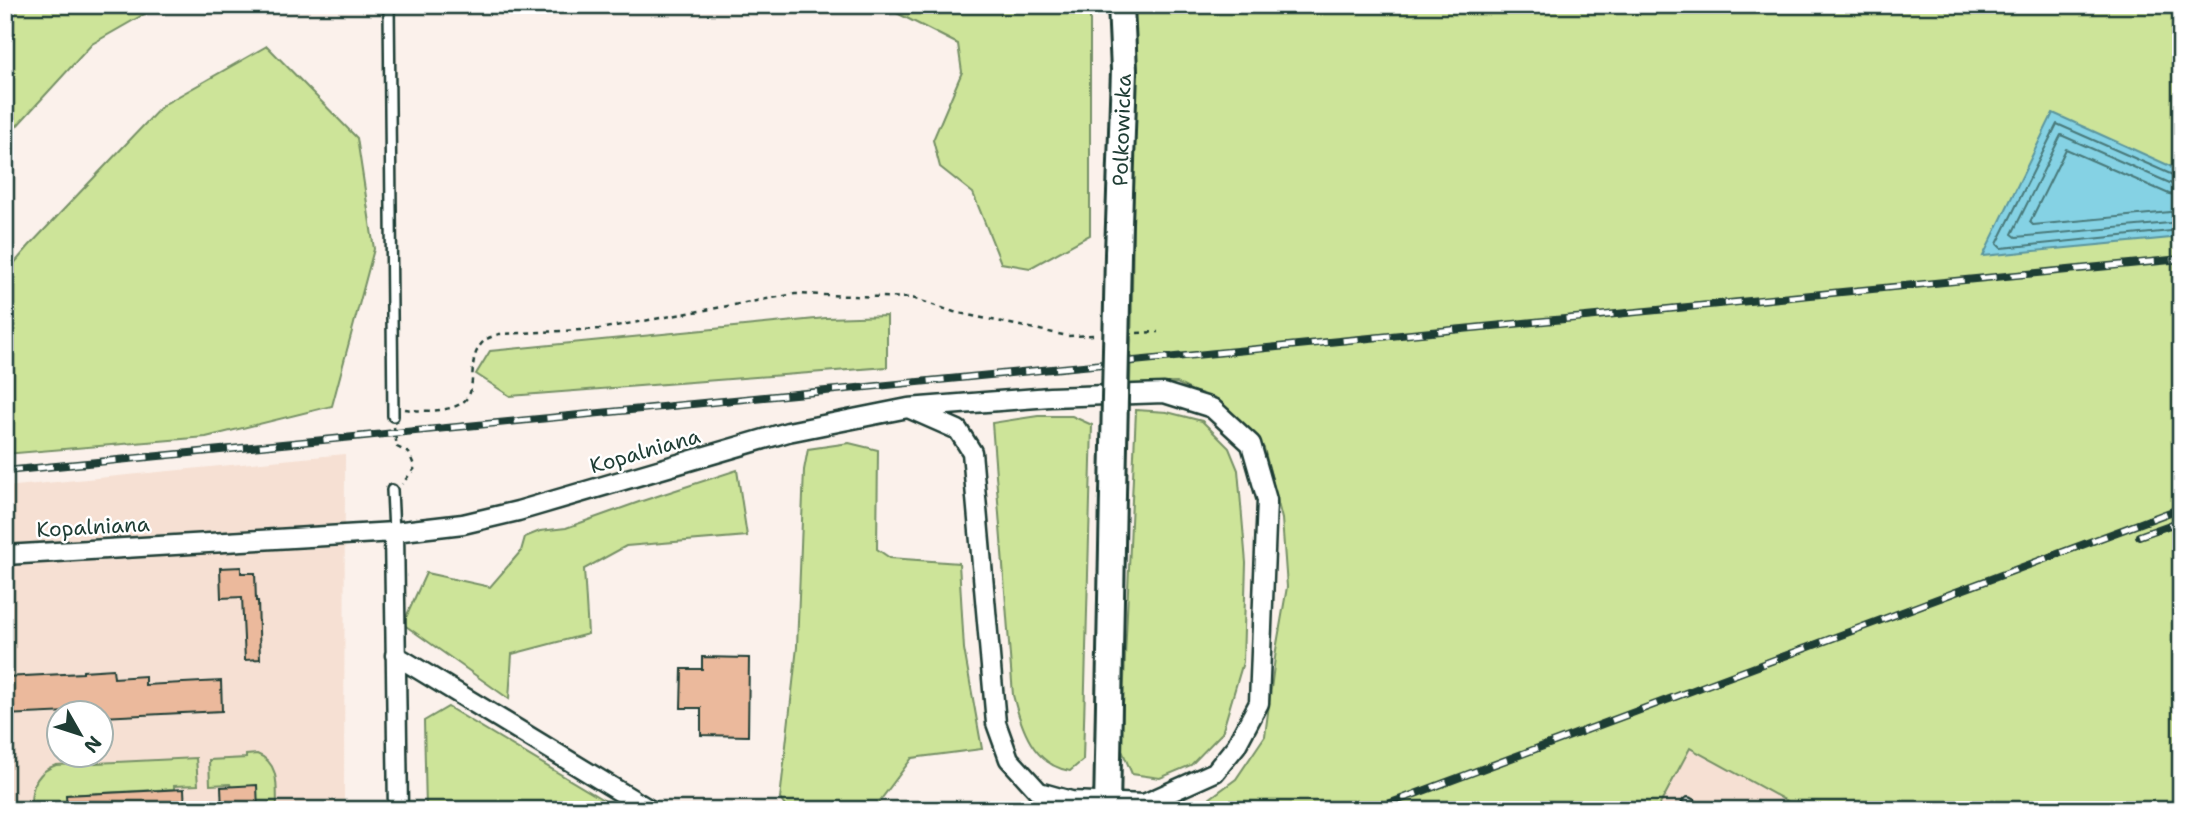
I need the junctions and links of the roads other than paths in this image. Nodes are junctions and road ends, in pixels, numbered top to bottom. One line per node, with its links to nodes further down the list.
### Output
1 (389, 5): 4 (lane)
2 (1121, 5): 9 (main road, Polkowicka, bridge)
3 (908, 408): 6 (street, Kopalniana); 9 (street, Kopalniana); 9 (street, Kopalniana)
4 (393, 412)
5 (392, 493): 6 (lane)
6 (394, 532): 7 (street, Kopalniana); 8 (street)
7 (5, 555)
8 (396, 655): 10 (street); 11 (street)
9 (1107, 807)
10 (398, 810)
11 (650, 810)
12 (1685, 810): 13 (lane)
13 (1700, 810)

